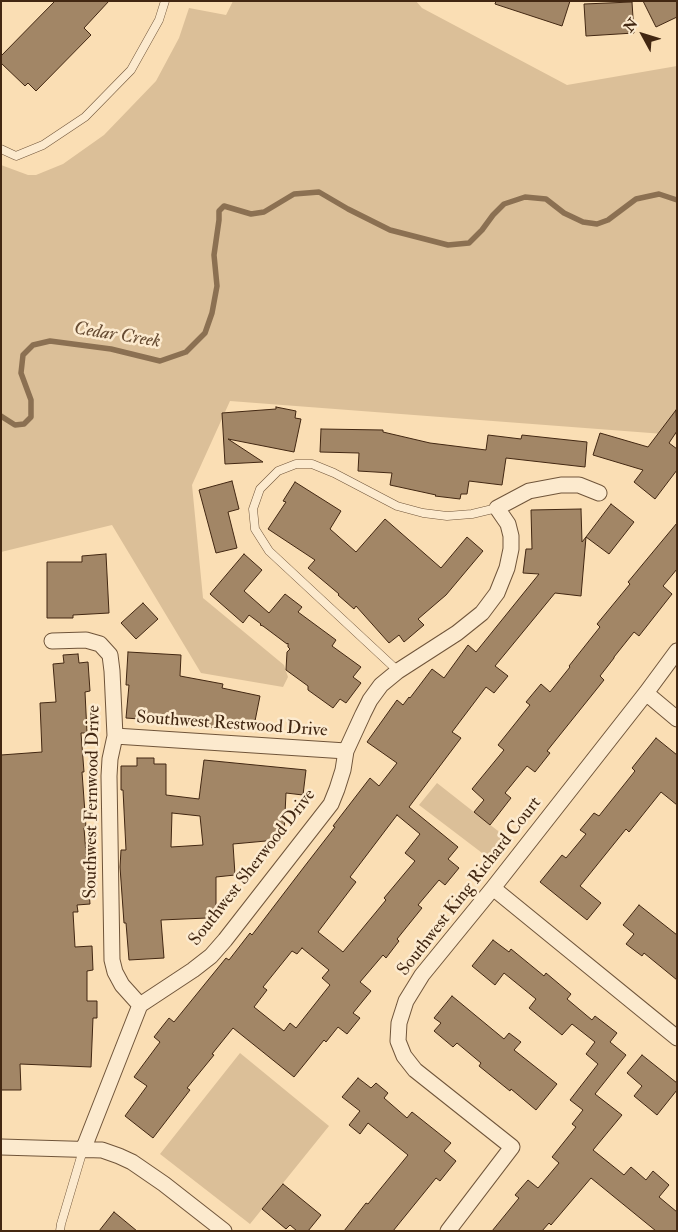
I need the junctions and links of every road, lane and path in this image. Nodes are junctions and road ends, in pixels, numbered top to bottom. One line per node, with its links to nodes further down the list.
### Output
1 (165, 1): 2 (lane)
2 (1, 149)
3 (599, 492): 4 (street)
4 (497, 508): 7 (street, Southwest Sherwood Drive); 7 (lane)
5 (52, 641): 10 (street, Southwest Fernwood Drive)
6 (677, 651): 8 (street, Southwest King Richard Court)
7 (398, 671): 11 (street, Southwest Sherwood Drive)
8 (646, 693): 9 (street); 12 (street, Southwest King Richard Court)
9 (677, 719)
10 (115, 736): 11 (street, Southwest Restwood Drive); 13 (street, Southwest Fernwood Drive)
11 (346, 751): 13 (street, Southwest Sherwood Drive)
12 (493, 888): 14 (street); 19 (street, Southwest King Richard Court)
13 (140, 1005): 16 (street)
14 (677, 1038)
15 (1, 1147): 16 (street)
16 (83, 1150): 17 (lane); 18 (street)
17 (60, 1231)
18 (224, 1231)
19 (448, 1231)

